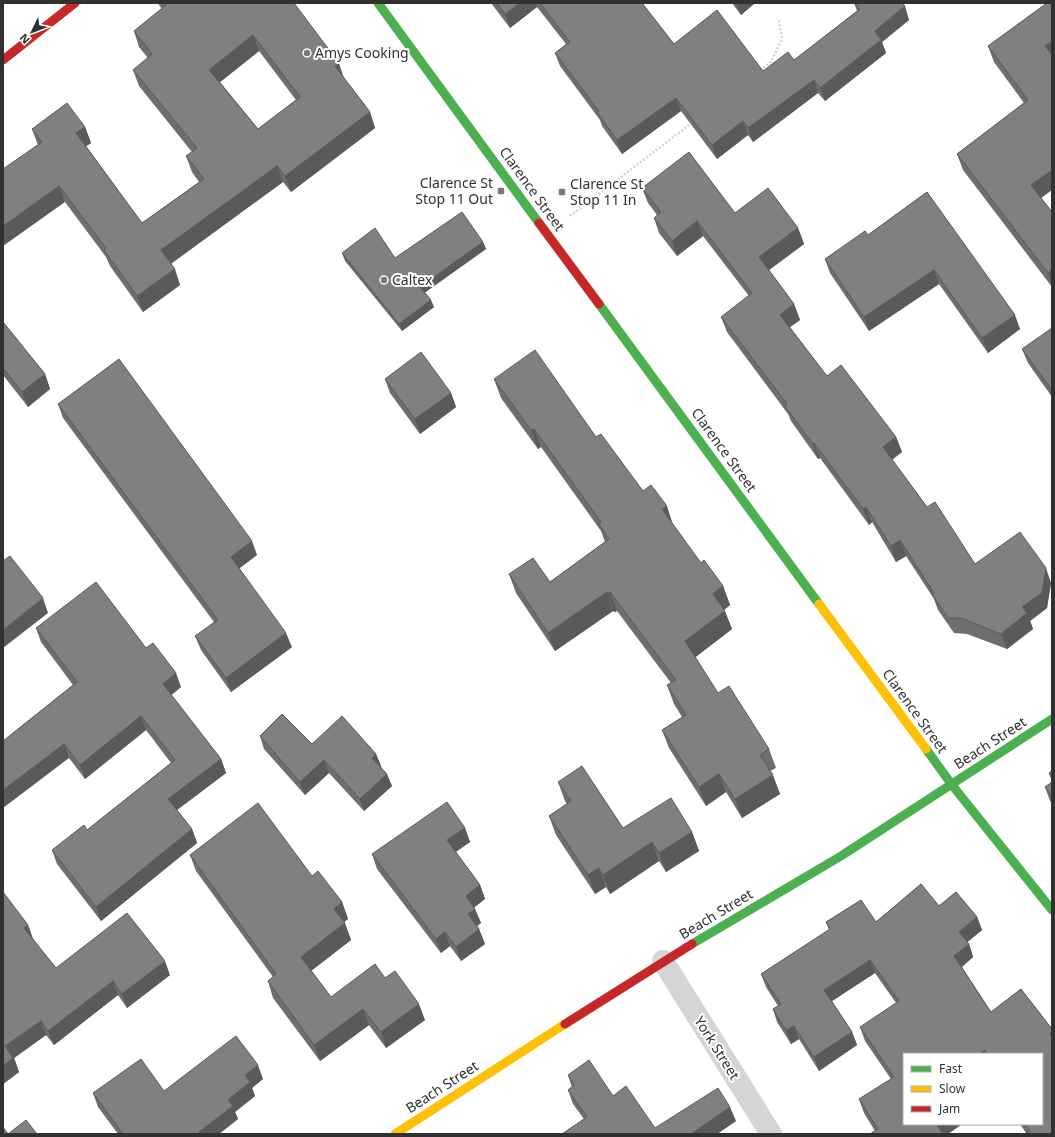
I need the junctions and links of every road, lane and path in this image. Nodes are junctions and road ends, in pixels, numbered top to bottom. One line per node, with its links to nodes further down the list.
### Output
1 (75, 3): 4 (main road)
2 (378, 3): 7 (main road, Clarence Street)
3 (778, 20): 5 (path)
4 (3, 60)
5 (758, 72)
6 (696, 119): 7 (path)
7 (547, 233): 9 (main road, Clarence Street)
8 (1052, 719): 9 (main road, Beach Street)
9 (952, 785): 10 (main road, Clarence Street); 11 (main road, Beach Street)
10 (1052, 910)
11 (663, 961): 12 (main road, Beach Street); 13 (street, York Street)
12 (395, 1134)
13 (772, 1134)

